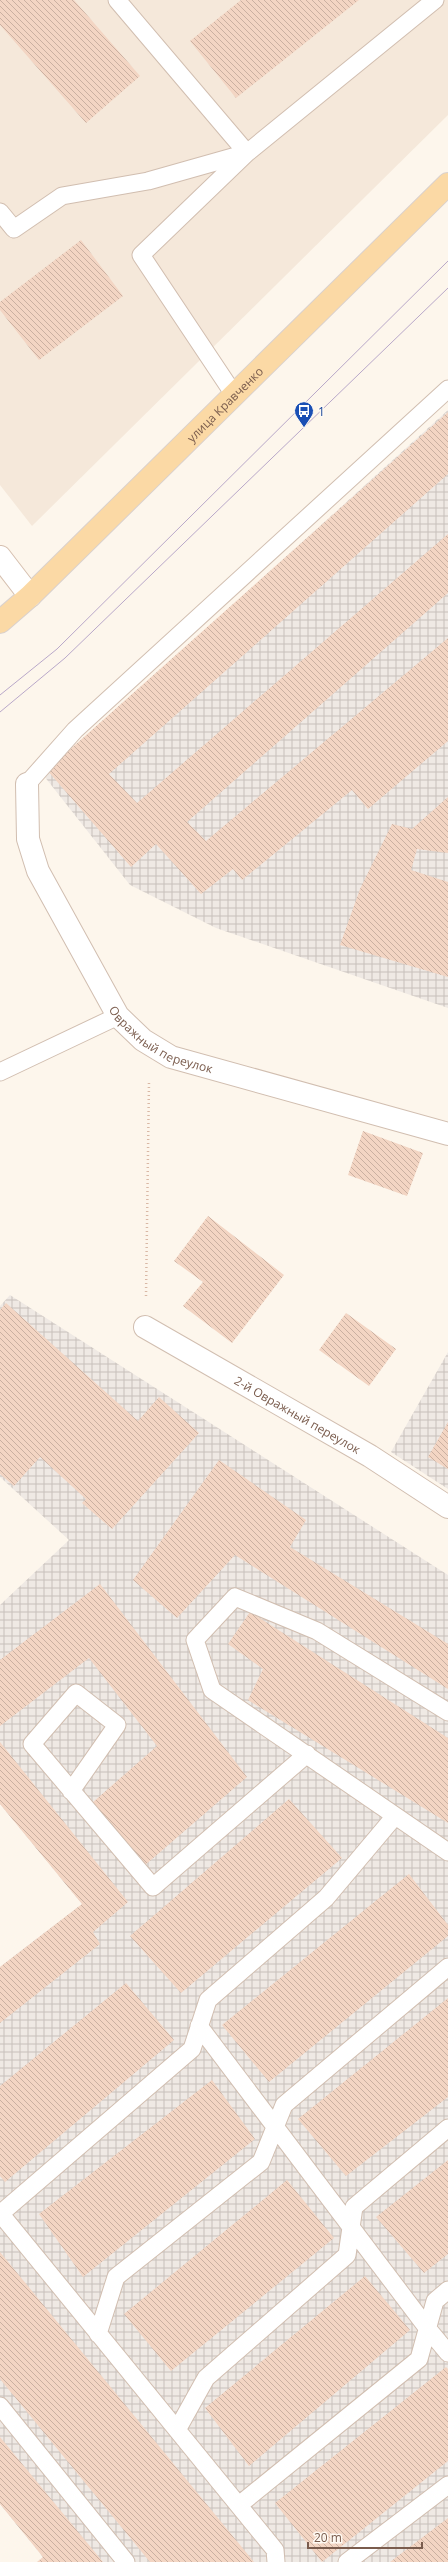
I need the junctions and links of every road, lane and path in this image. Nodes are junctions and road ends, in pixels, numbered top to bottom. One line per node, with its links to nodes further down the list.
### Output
1 (117, 0): 3 (lane)
2 (435, 0): 3 (lane)
3 (246, 153): 5 (lane); 7 (lane)
4 (448, 184): 7 (main road, улица Кравченко)
5 (0, 212)
6 (448, 389): 11 (lane)
7 (235, 396): 9 (main road, улица Кравченко)
8 (0, 557): 9 (street)
9 (30, 596): 10 (main road, улица Кравченко)
10 (0, 622)
11 (26, 784): 12 (street, Овражный переулок)
12 (118, 1016): 13 (street, Овражный переулок); 14 (lane)
13 (151, 1045): 15 (street, Овражный переулок); 16 (path)
14 (0, 1072)
15 (448, 1134)
16 (145, 1327): 17 (street, 2-й Овражный переулок)
17 (448, 1507)
18 (448, 1712): 19 (lane)
19 (306, 1754): 20 (lane); 21 (lane)
20 (71, 1791): 20 (lane)
21 (396, 1816): 22 (lane); 24 (lane)
22 (448, 1852)
23 (448, 1967): 25 (lane)
24 (200, 2026): 25 (lane); 27 (lane)
25 (275, 2128): 28 (lane); 31 (lane)
26 (448, 2128): 28 (lane)
27 (0, 2214): 31 (lane)
28 (351, 2229): 30 (lane); 34 (lane)
29 (448, 2290): 30 (lane)
30 (428, 2329): 32 (lane); 36 (lane)
31 (98, 2334): 34 (lane)
32 (448, 2353)
33 (0, 2406): 37 (lane)
34 (177, 2430): 36 (lane)
35 (448, 2485): 39 (lane)
36 (239, 2505): 38 (lane)
37 (126, 2562)
38 (276, 2562)
39 (347, 2562)

